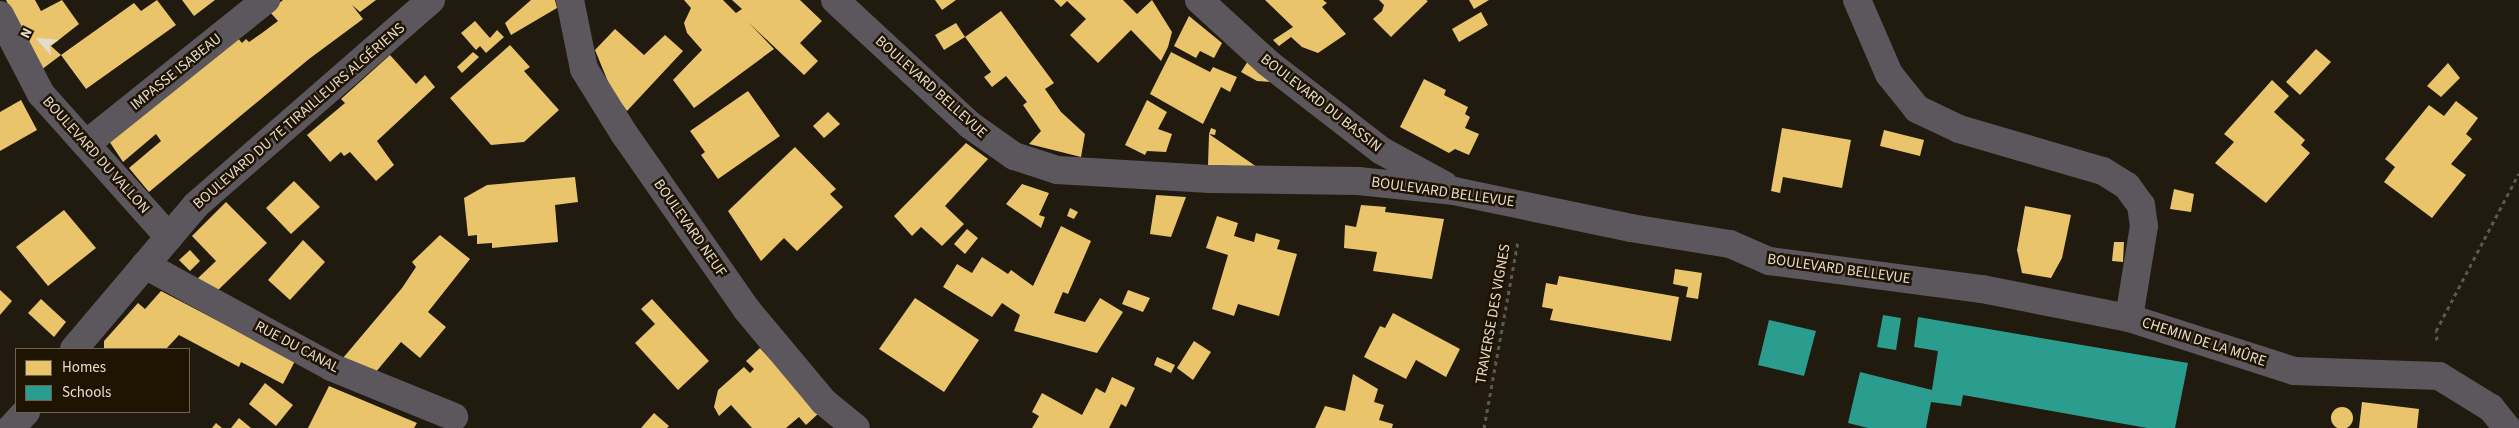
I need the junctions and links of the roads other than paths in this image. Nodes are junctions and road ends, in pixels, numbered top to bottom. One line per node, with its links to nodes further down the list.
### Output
1 (266, 0): 8 (street, IMPASSE ISABEAU)
2 (431, 0): 10 (street, BOULEVARD DU 7E TIRAILLEURS ALGÉRIENS)
3 (570, 0): 17 (street, BOULEVARD NEUF)
4 (835, 0): 9 (street, BOULEVARD BELLEVUE)
5 (1199, 0): 9 (street, BOULEVARD DU BASSIN)
6 (1857, 0): 12 (street, CHEMIN DE LA MÛRE)
7 (0, 15): 8 (street, BOULEVARD DU VALLON)
8 (86, 144): 10 (street, BOULEVARD DU VALLON)
9 (1454, 190): 12 (street, BOULEVARD BELLEVUE)
10 (169, 237): 11 (street, BOULEVARD DU 7E TIRAILLEURS ALGÉRIENS)
11 (145, 264): 13 (street, BOULEVARD DU 7E TIRAILLEURS ALGÉRIENS); 15 (street, RUE DU CANAL)
12 (2129, 318): 18 (street, CHEMIN DE LA MÛRE)
13 (75, 348)
14 (25, 413): 16 (street)
15 (454, 417)
16 (11, 428)
17 (856, 428)
18 (2507, 428)

